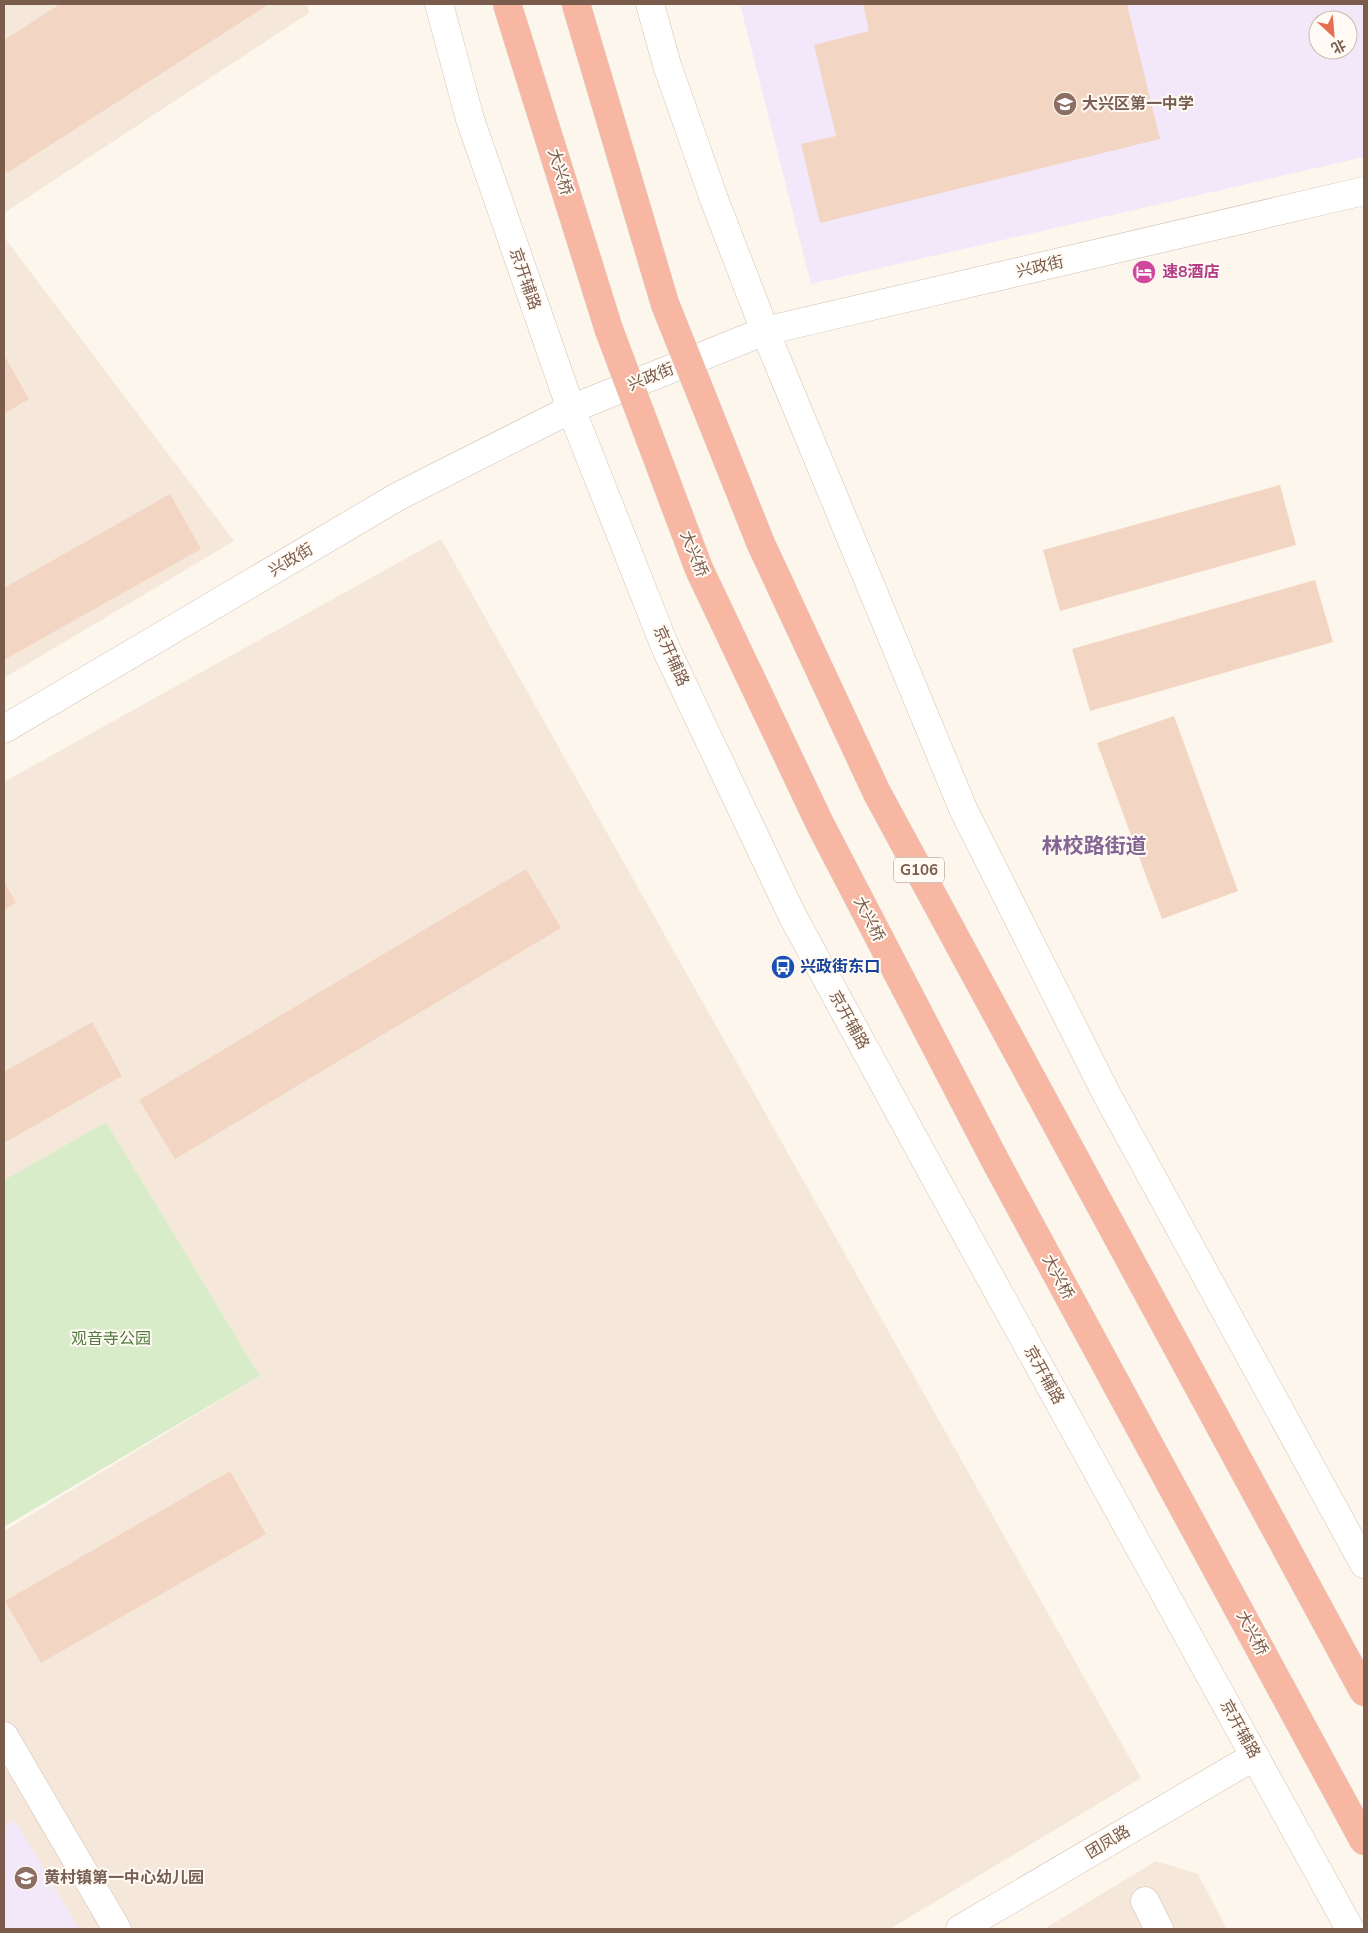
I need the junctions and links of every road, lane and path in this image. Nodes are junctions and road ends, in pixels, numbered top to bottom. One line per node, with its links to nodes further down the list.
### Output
1 (439, 4): 7 (main road, 京开辅路)
2 (507, 4): 13 (highway, 大兴桥, bridge)
3 (576, 4): 10 (highway, G106, bridge)
4 (650, 4): 6 (main road)
5 (1364, 191): 6 (main road, 兴政街)
6 (765, 331): 7 (main road, 兴政街); 9 (main road)
7 (570, 409): 8 (main road, 兴政街); 12 (main road, 京开辅路)
8 (4, 729)
9 (1364, 1564)
10 (1364, 1692)
11 (4, 1736): 15 (main road)
12 (1255, 1756): 16 (main road, 团凤路); 18 (main road, 京开辅路)
13 (1364, 1840)
14 (1144, 1901): 17 (main road)
15 (117, 1929)
16 (960, 1929)
17 (1159, 1929)
18 (1350, 1929)

